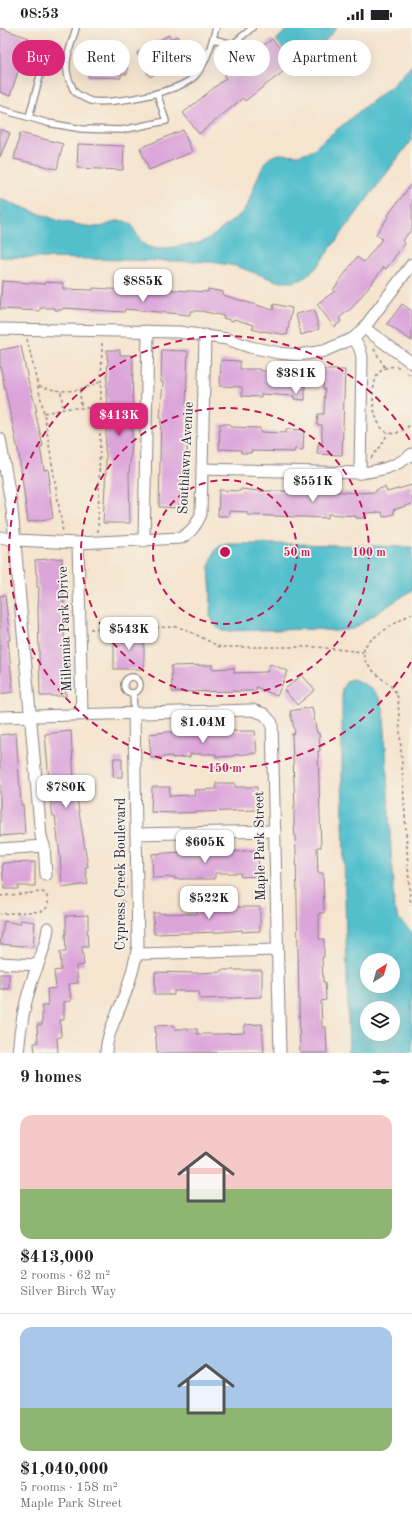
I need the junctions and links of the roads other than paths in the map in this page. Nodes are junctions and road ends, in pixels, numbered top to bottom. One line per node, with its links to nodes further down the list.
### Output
1 (76, 28): 5 (lane)
2 (216, 28): 4 (lane)
3 (252, 28): 4 (lane)
4 (213, 39): 6 (lane)
5 (66, 64): 6 (lane); 8 (lane)
6 (157, 93): 8 (lane)
7 (0, 109): 8 (lane)
8 (29, 117)
9 (412, 264): 10 (street)
10 (364, 328): 14 (street); 15 (street)
11 (0, 329): 12 (street)
12 (148, 331): 13 (street); 22 (street)
13 (205, 335): 14 (street); 18 (street, Southlawn Avenue)
14 (354, 338): 19 (street)
15 (412, 364)
16 (0, 439): 21 (street)
17 (412, 454): 19 (street)
18 (202, 469): 19 (street); 22 (street, Southlawn Avenue)
19 (360, 473)
20 (0, 537): 21 (street, Southlawn Avenue)
21 (15, 540): 23 (street, Southlawn Avenue); 27 (street)
22 (144, 540): 23 (street, Southlawn Avenue)
23 (78, 543): 25 (street, Millennia Park Drive)
24 (133, 692): 26 (lane)
25 (82, 714): 26 (street, Maple Park Street); 27 (street, Maple Park Street)
26 (134, 714): 29 (street, Maple Park Street); 30 (street, Cypress Creek Boulevard)
27 (29, 716): 28 (street, Maple Park Street); 31 (street)
28 (0, 717)
29 (275, 832): 30 (street); 35 (street, Maple Park Street)
30 (136, 834): 36 (street, Cypress Creek Boulevard)
31 (44, 846): 32 (street); 33 (street)
32 (0, 849)
33 (46, 874)
34 (48, 928): 38 (street)
35 (277, 950): 36 (street); 41 (street, Maple Park Street)
36 (137, 954): 40 (street, Cypress Creek Boulevard)
37 (0, 963): 38 (street)
38 (38, 965): 39 (street)
39 (18, 1053)
40 (106, 1053)
41 (280, 1053)

